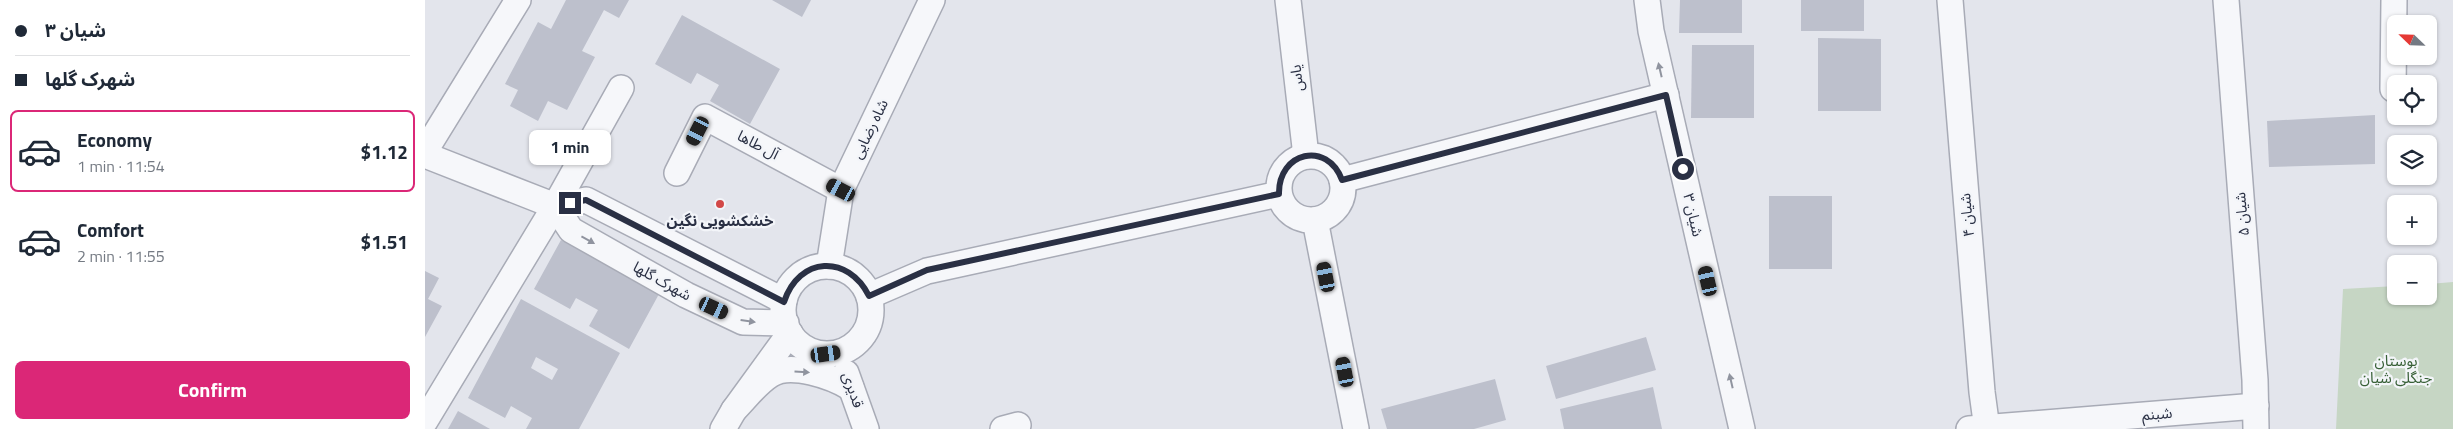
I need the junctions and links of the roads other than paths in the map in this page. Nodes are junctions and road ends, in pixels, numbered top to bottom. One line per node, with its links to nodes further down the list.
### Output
1 (518, 0): 11 (street)
2 (932, 0): 15 (street, شاه رضایی)
3 (1288, 0): 12 (street, یاس)
4 (1647, 0): 10 (street, شیان ۳, one-way to 4)
5 (1951, 0): 30 (street, شیان ۴)
6 (2226, 0): 24 (street, شیان ۵)
7 (2394, 0): 8 (street)
8 (2393, 75)
9 (621, 88): 17 (street)
10 (1666, 95): 14 (street); 29 (street, شیان ۳, one-way to 10)
11 (425, 153): 17 (street)
12 (1306, 156): 14 (street); 16 (street)
13 (677, 173): 15 (street, آل طاها)
14 (1342, 180): 18 (street)
15 (841, 190): 19 (street, شاه رضایی)
16 (1279, 194): 18 (street); 20 (street)
17 (555, 206): 21 (street); 21 (street, شهرک گلها, one-way to 21); 26 (street)
18 (1315, 220): 28 (street)
19 (829, 266): 20 (street); 21 (street)
20 (869, 296): 22 (street)
21 (787, 319): 22 (street); 25 (street)
22 (840, 352): 23 (street, قدیری)
23 (851, 388): 25 (street, one-way to 23); 27 (street, قدیری)
24 (2256, 417): 30 (street, شبنم)
25 (728, 420)
26 (425, 421)
27 (866, 429)
28 (1356, 429)
29 (1742, 429)
30 (1981, 429)

